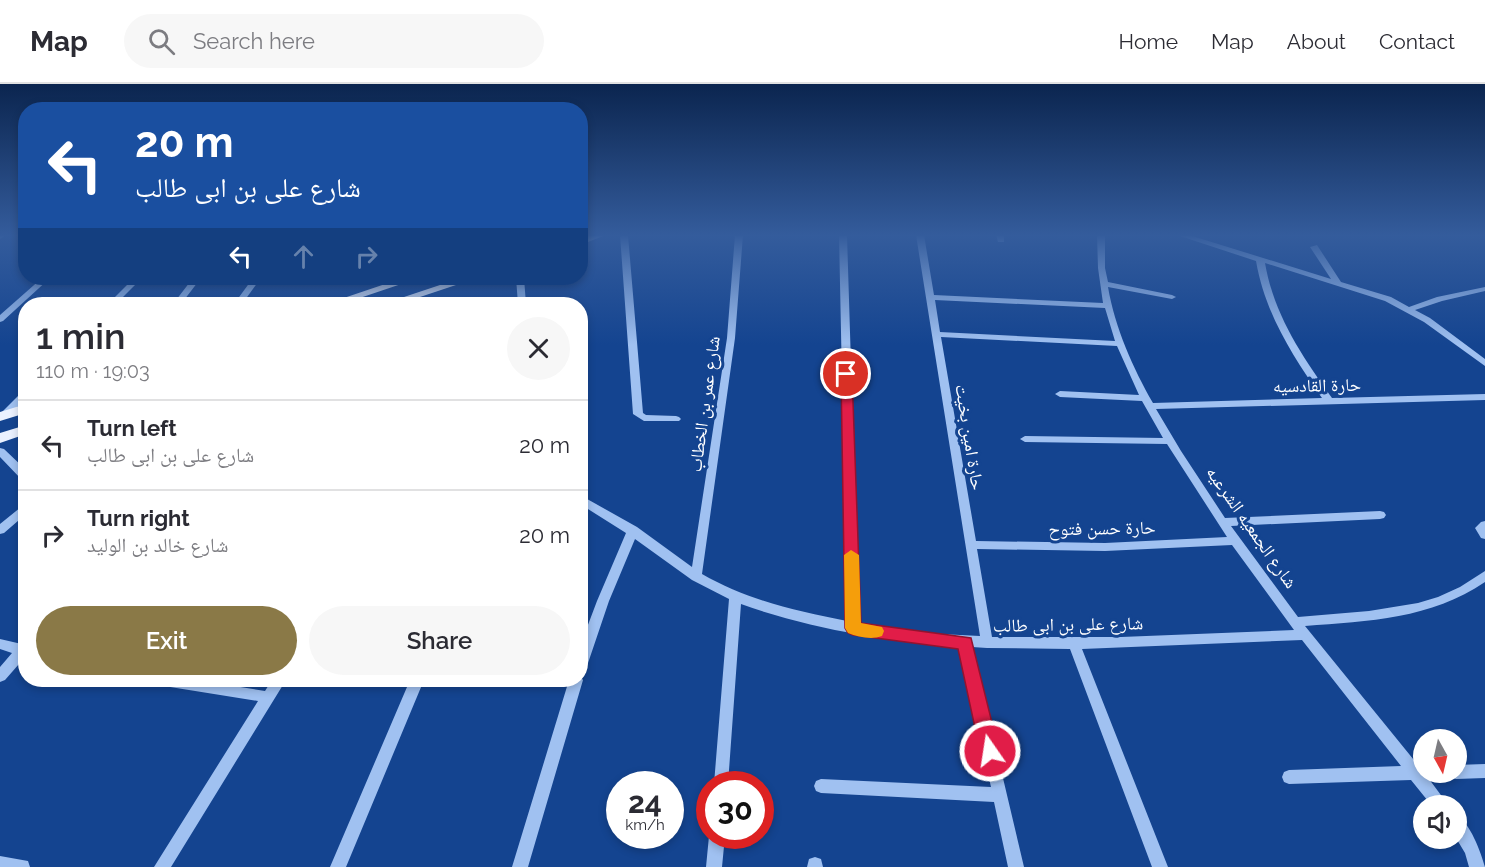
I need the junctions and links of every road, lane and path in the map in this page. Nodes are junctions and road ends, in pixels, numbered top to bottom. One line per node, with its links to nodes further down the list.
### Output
1 (627, 272): 40 (street)
2 (736, 272): 58 (street, شارع عمر بن الخطاب)
3 (844, 272): 61 (street)
4 (926, 272): 24 (street, حارة امين بخيت)
5 (1102, 272): 10 (street, شارع الجمعيه الشرعيه)
6 (1261, 272): 36 (street)
7 (1302, 272): 9 (street)
8 (1330, 272): 9 (street)
9 (1337, 282): 28 (street)
10 (1103, 284): 25 (street); 27 (street, شارع الجمعيه الشرعيه)
11 (37, 285): 18 (street)
12 (131, 285): 19 (street)
13 (192, 285): 20 (street)
14 (390, 285): 17 (main road)
15 (449, 285): 23 (main road)
16 (1485, 289): 28 (street)
17 (368, 292): 21 (main road); 22 (main road)
18 (24, 297)
19 (119, 297)
20 (182, 297)
21 (353, 297)
22 (373, 297)
23 (411, 297)
24 (930, 297): 27 (street); 30 (street, حارة امين بخيت)
25 (1172, 297)
26 (18, 303): 29 (street)
27 (1108, 306): 31 (street, شارع الجمعيه الشرعيه)
28 (1411, 309): 32 (street)
29 (0, 319)
30 (936, 334): 31 (street); 56 (street, حارة امين بخيت)
31 (1120, 344): 37 (street, شارع الجمعيه الشرعيه)
32 (1485, 363)
33 (1060, 394): 37 (street, حارة القادسيه)
34 (1485, 398): 36 (street, حارة القادسيه)
35 (18, 401): 39 (street)
36 (1329, 401): 37 (street, حارة القادسيه)
37 (1148, 402): 44 (street, شارع الجمعيه الشرعيه)
38 (18, 411): 39 (main road)
39 (2, 416)
40 (676, 419)
41 (18, 432): 42 (main road)
42 (0, 438)
43 (1025, 439): 44 (street)
44 (1170, 441): 50 (street, شارع الجمعيه الشرعيه)
45 (0, 451): 46 (street)
46 (18, 469)
47 (588, 504): 53 (street, شارع على بن ابى طالب)
48 (18, 514): 52 (street)
49 (1380, 515): 50 (street)
50 (1222, 522): 55 (street, شارع الجمعيه الشرعيه)
51 (1485, 525): 54 (street)
52 (0, 530)
53 (633, 530): 58 (street, شارع على بن ابى طالب); 63 (street)
54 (1485, 535)
55 (1234, 541): 56 (street, حارة حسن فتوح); 60 (street, شارع الجمعيه الشرعيه)
56 (971, 544): 65 (street, حارة امين بخيت)
57 (1485, 576): 60 (street)
58 (696, 577): 59 (street, شارع على بن ابى طالب)
59 (735, 597): 61 (street, شارع على بن ابى طالب); 77 (street)
60 (1294, 622): 62 (street, شارع الجمعيه الشرعيه)
61 (853, 628): 64 (street, شارع على بن ابى طالب)
62 (1303, 634): 67 (street, شارع على بن ابى طالب); 76 (street, شارع الجمعيه الشرعيه)
63 (588, 643)
64 (965, 643): 65 (street, شارع على بن ابى طالب); 83 (street)
65 (987, 643): 67 (street, شارع على بن ابى طالب)
66 (0, 644): 68 (street)
67 (1074, 644): 93 (street)
68 (18, 649)
69 (18, 657): 70 (street)
70 (0, 676)
71 (207, 687): 75 (street)
72 (274, 687): 75 (street)
73 (414, 687): 89 (street)
74 (574, 687): 90 (street)
75 (268, 697): 88 (street)
76 (1413, 761)
77 (722, 771)
78 (1485, 771): 79 (street)
79 (1467, 772)
80 (1413, 773): 81 (street)
81 (1289, 777)
82 (821, 786): 83 (street)
83 (999, 795): 92 (street)
84 (1467, 842): 94 (street)
85 (716, 849): 91 (street)
86 (0, 864): 87 (street)
87 (22, 867)
88 (162, 867)
89 (338, 867)
90 (520, 867)
91 (714, 867)
92 (1016, 867)
93 (1160, 867)
94 (1477, 867)

